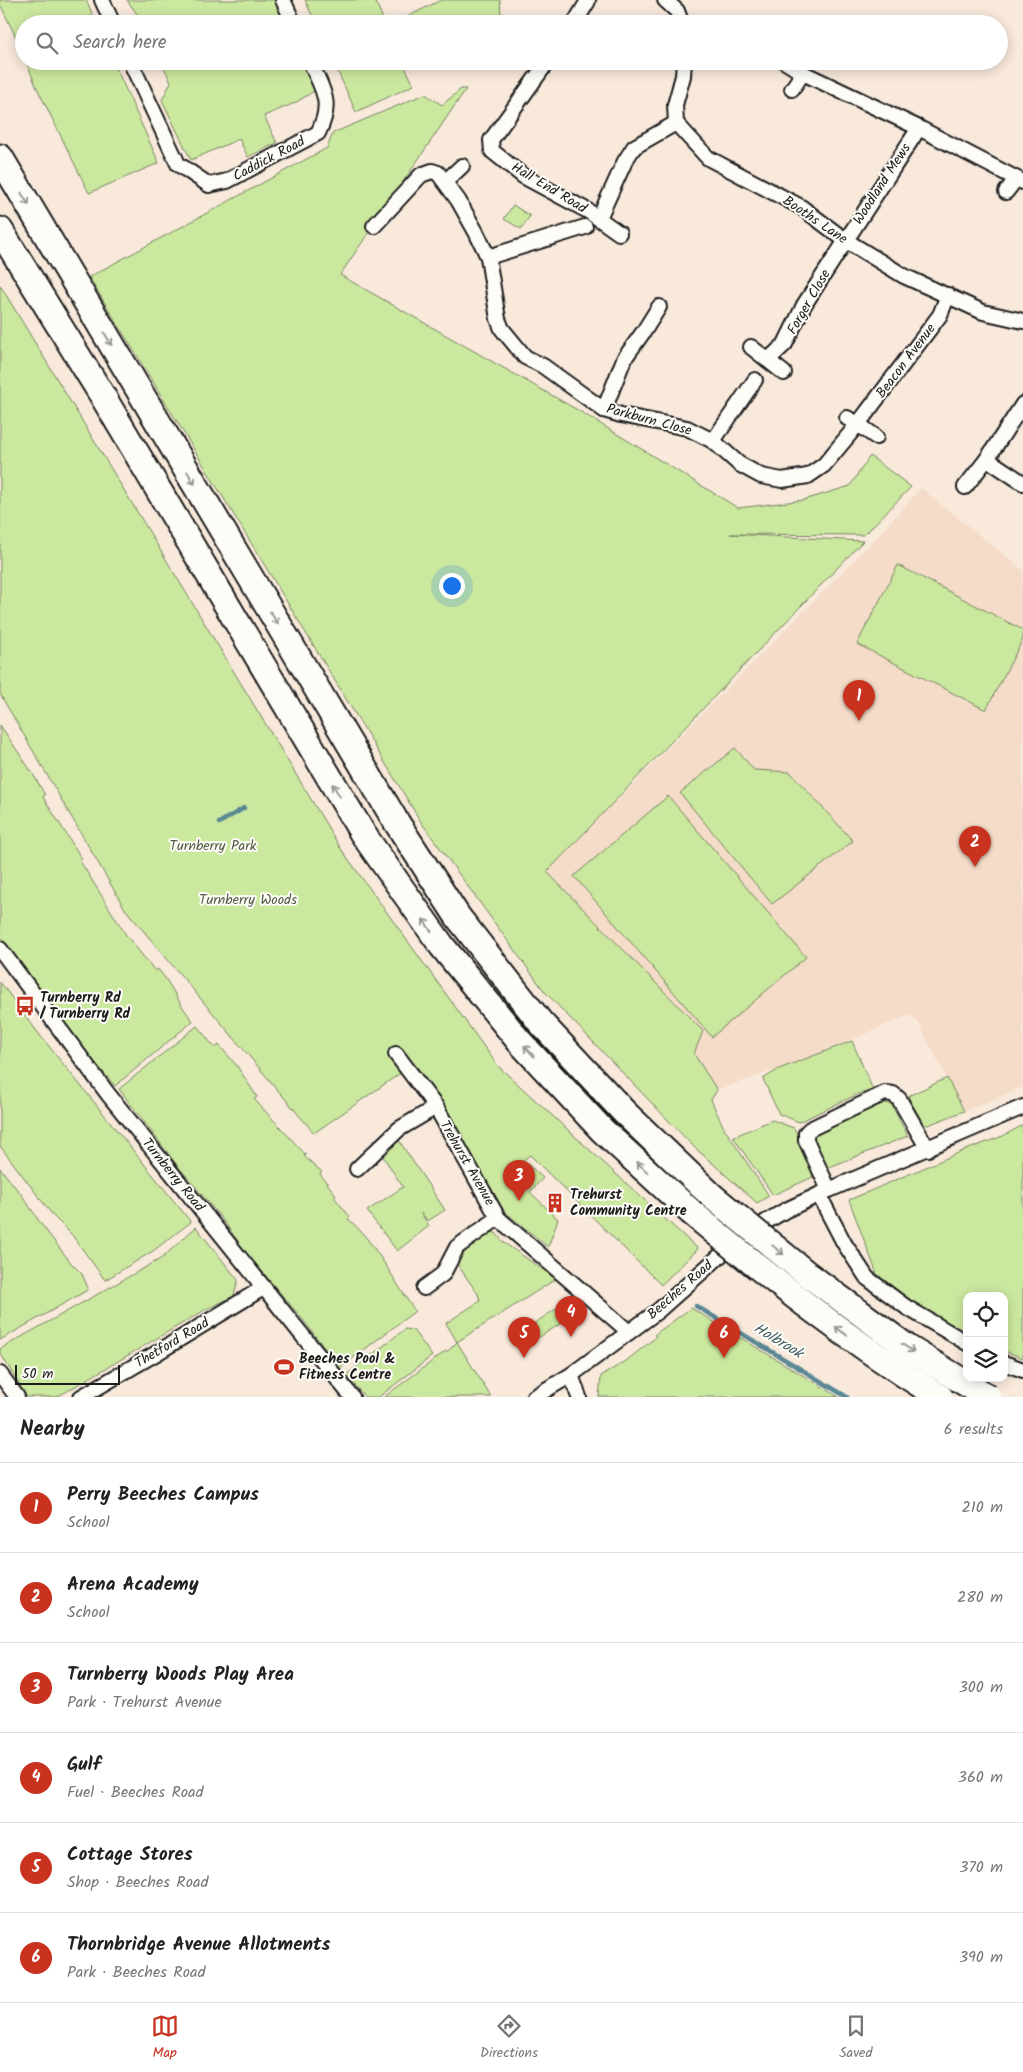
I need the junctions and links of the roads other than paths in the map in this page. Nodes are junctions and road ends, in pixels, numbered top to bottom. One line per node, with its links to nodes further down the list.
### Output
1 (102, 0): 5 (street)
2 (283, 0): 6 (street)
3 (665, 0): 8 (street)
4 (588, 1): 7 (street)
5 (109, 15)
6 (290, 15)
7 (580, 15)
8 (679, 15)
9 (134, 70): 10 (street, Caddick Road)
10 (314, 70)
11 (541, 70): 23 (street, Hall End Road)
12 (683, 70): 16 (street)
13 (798, 70): 14 (street, Woodland Mews)
14 (803, 73): 15 (street); 17 (street, Woodland Mews)
15 (792, 89)
16 (676, 123): 23 (street, Hall End Road); 28 (street, Booths Lane)
17 (919, 128): 20 (street, Woodland Mews); 28 (street, Woodland Mews)
18 (0, 157): 67 (highway, one-way to 67, bridge)
19 (462, 166): 21 (street)
20 (1019, 180): 22 (street, Woodland Mews)
21 (446, 181): 24 (street, Parkburn Close); 29 (street, Parkburn Close)
22 (1006, 192)
23 (599, 218): 27 (street, Hall End Road)
24 (374, 226)
25 (586, 227): 29 (street)
26 (0, 230): 66 (highway, one-way to 26, bridge)
27 (620, 234)
28 (845, 240): 30 (street, Booths Lane); 34 (street, Forger Close)
29 (488, 258): 38 (street, Parkburn Close)
30 (948, 296): 32 (street, Booths Lane); 39 (street, Beacon Avenue)
31 (658, 307): 38 (street)
32 (1023, 321)
33 (752, 347): 34 (street)
34 (768, 360): 35 (street)
35 (784, 373)
36 (755, 380): 41 (street)
37 (1023, 404): 42 (street)
38 (604, 410): 41 (street, Parkburn Close)
39 (853, 421): 40 (street); 41 (street, Parkburn Close)
40 (876, 437)
41 (713, 441)
42 (987, 459): 43 (street); 44 (street)
43 (1023, 483)
44 (965, 487)
45 (0, 949): 53 (street, Turnberry Road)
46 (396, 1054): 48 (street, Trehurst Avenue)
47 (1023, 1107): 49 (street, Beeches Road)
48 (436, 1108): 50 (street, Trehurst Avenue); 52 (street, Trehurst Avenue)
49 (928, 1149): 51 (street, Beeches Road); 51 (street)
50 (357, 1169)
51 (824, 1193): 55 (street, Beeches Road); 56 (street)
52 (498, 1218): 54 (street, Trehurst Avenue); 55 (street, Trehurst Avenue)
53 (263, 1288): 62 (street, Thetford Road); 63 (street, Turnberry Road)
54 (424, 1288)
55 (629, 1332): 60 (street, Beeches Road)
56 (963, 1341)
57 (1008, 1364): 58 (street)
58 (1023, 1370)
59 (0, 1374): 61 (street)
60 (571, 1374): 64 (street, Beeches Road); 65 (street)
61 (17, 1397)
62 (81, 1397)
63 (352, 1397)
64 (534, 1397)
65 (579, 1397)
66 (940, 1397)
67 (988, 1397)

